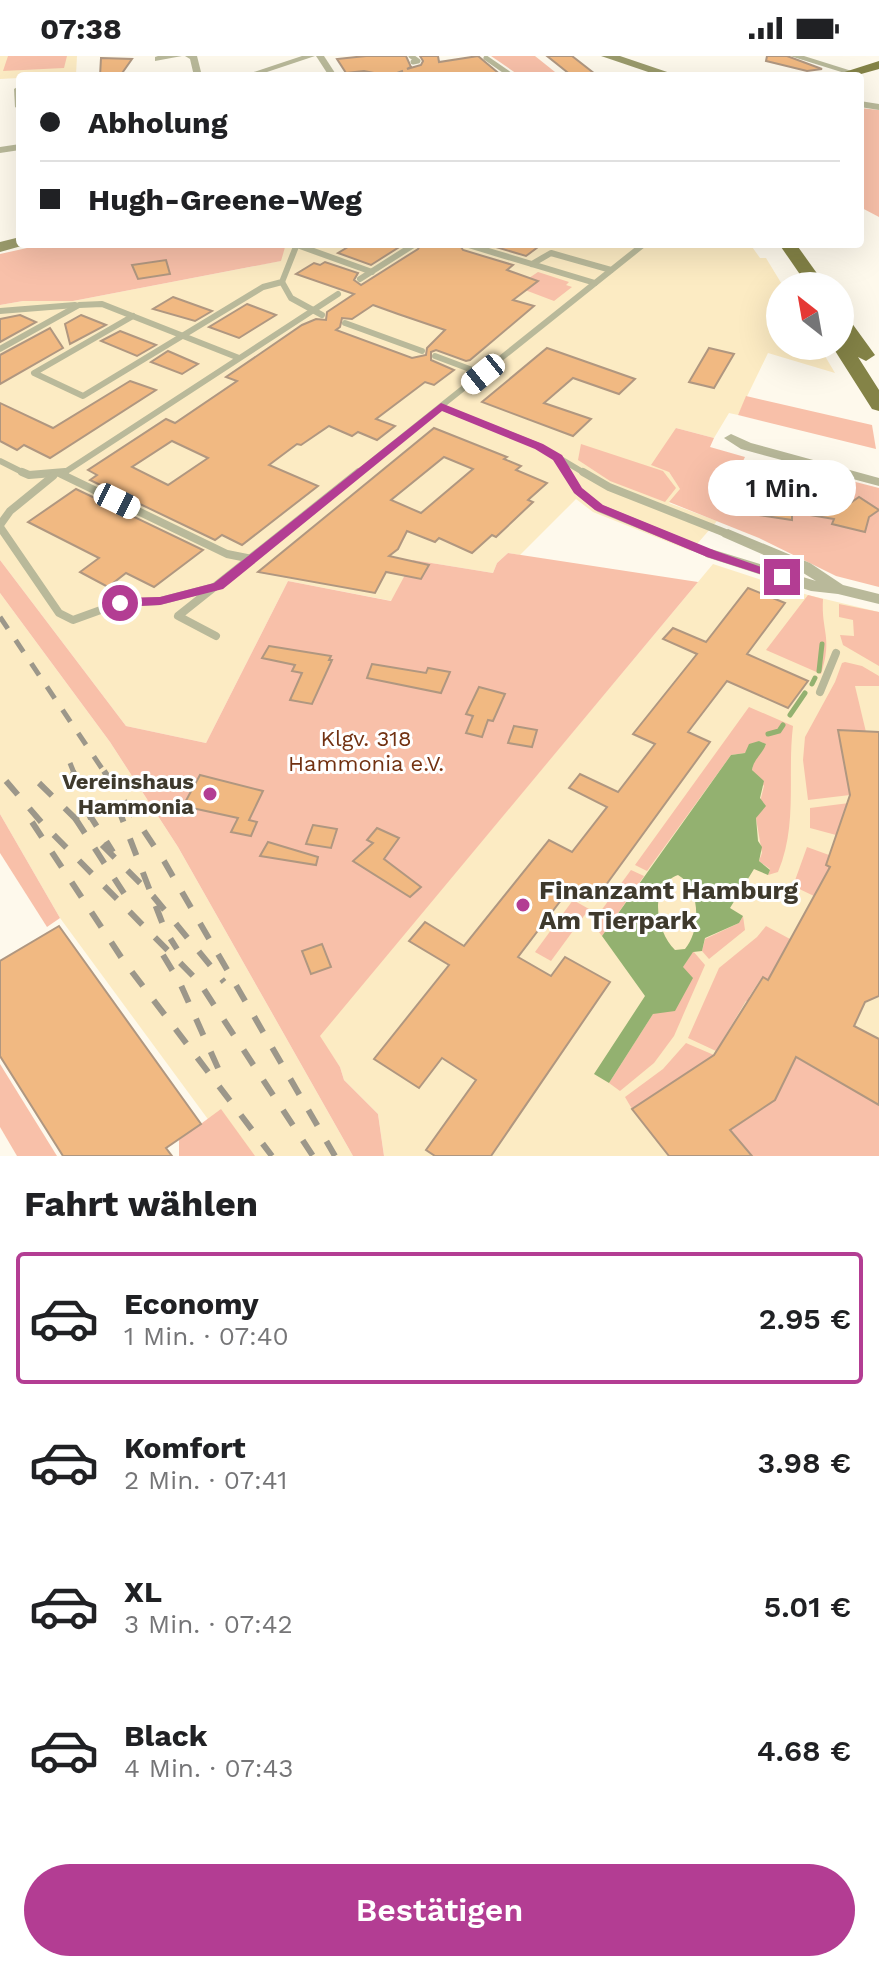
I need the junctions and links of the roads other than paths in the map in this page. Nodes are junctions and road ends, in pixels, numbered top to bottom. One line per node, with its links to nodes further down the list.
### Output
1 (178, 56): 6 (street)
2 (311, 56): 8 (street)
3 (605, 56): 10 (main road)
4 (794, 56): 11 (street)
5 (486, 58): 9 (lane)
6 (158, 59)
7 (879, 66): 12 (main road)
8 (259, 72)
9 (506, 72)
10 (641, 72)
11 (841, 72)
12 (860, 72)
13 (296, 248): 26 (lane)
14 (305, 248): 22 (lane)
15 (409, 248): 22 (lane)
16 (478, 248): 20 (lane)
17 (639, 248): 21 (lane)
18 (775, 248): 23 (main road)
19 (790, 248): 24 (main road)
20 (532, 264): 21 (lane); 27 (lane)
21 (611, 270): 27 (lane)
22 (372, 272): 25 (lane)
23 (791, 272)
24 (807, 272)
25 (360, 279)
26 (282, 282): 31 (lane); 35 (lane)
27 (595, 283): 42 (lane)
28 (338, 294): 31 (lane)
29 (79, 305): 30 (lane); 33 (lane); 37 (lane)
30 (0, 311)
31 (312, 311): 32 (lane); 40 (lane)
32 (322, 315)
33 (133, 316): 35 (lane); 35 (lane)
34 (345, 323): 38 (lane)
35 (182, 335): 40 (lane)
36 (854, 339): 43 (main road)
37 (0, 349)
38 (422, 351)
39 (435, 356): 42 (lane)
40 (239, 358): 49 (lane)
41 (850, 360): 44 (main road)
42 (483, 374): 45 (lane)
43 (879, 374)
44 (879, 405)
45 (441, 407): 47 (lane); 55 (lane)
46 (731, 438): 50 (street)
47 (558, 457): 52 (lane); 54 (lane)
48 (0, 461): 49 (lane)
49 (57, 475): 51 (lane); 55 (lane)
50 (879, 482)
51 (0, 526): 57 (lane)
52 (728, 534): 53 (street)
53 (747, 542): 56 (street); 58 (street)
54 (711, 554): 56 (street)
55 (252, 559): 57 (lane)
56 (732, 561): 58 (street)
57 (218, 586): 60 (lane)
58 (838, 589): 59 (street)
59 (879, 599)
60 (216, 636)
61 (836, 653): 62 (lane)
62 (820, 692)

